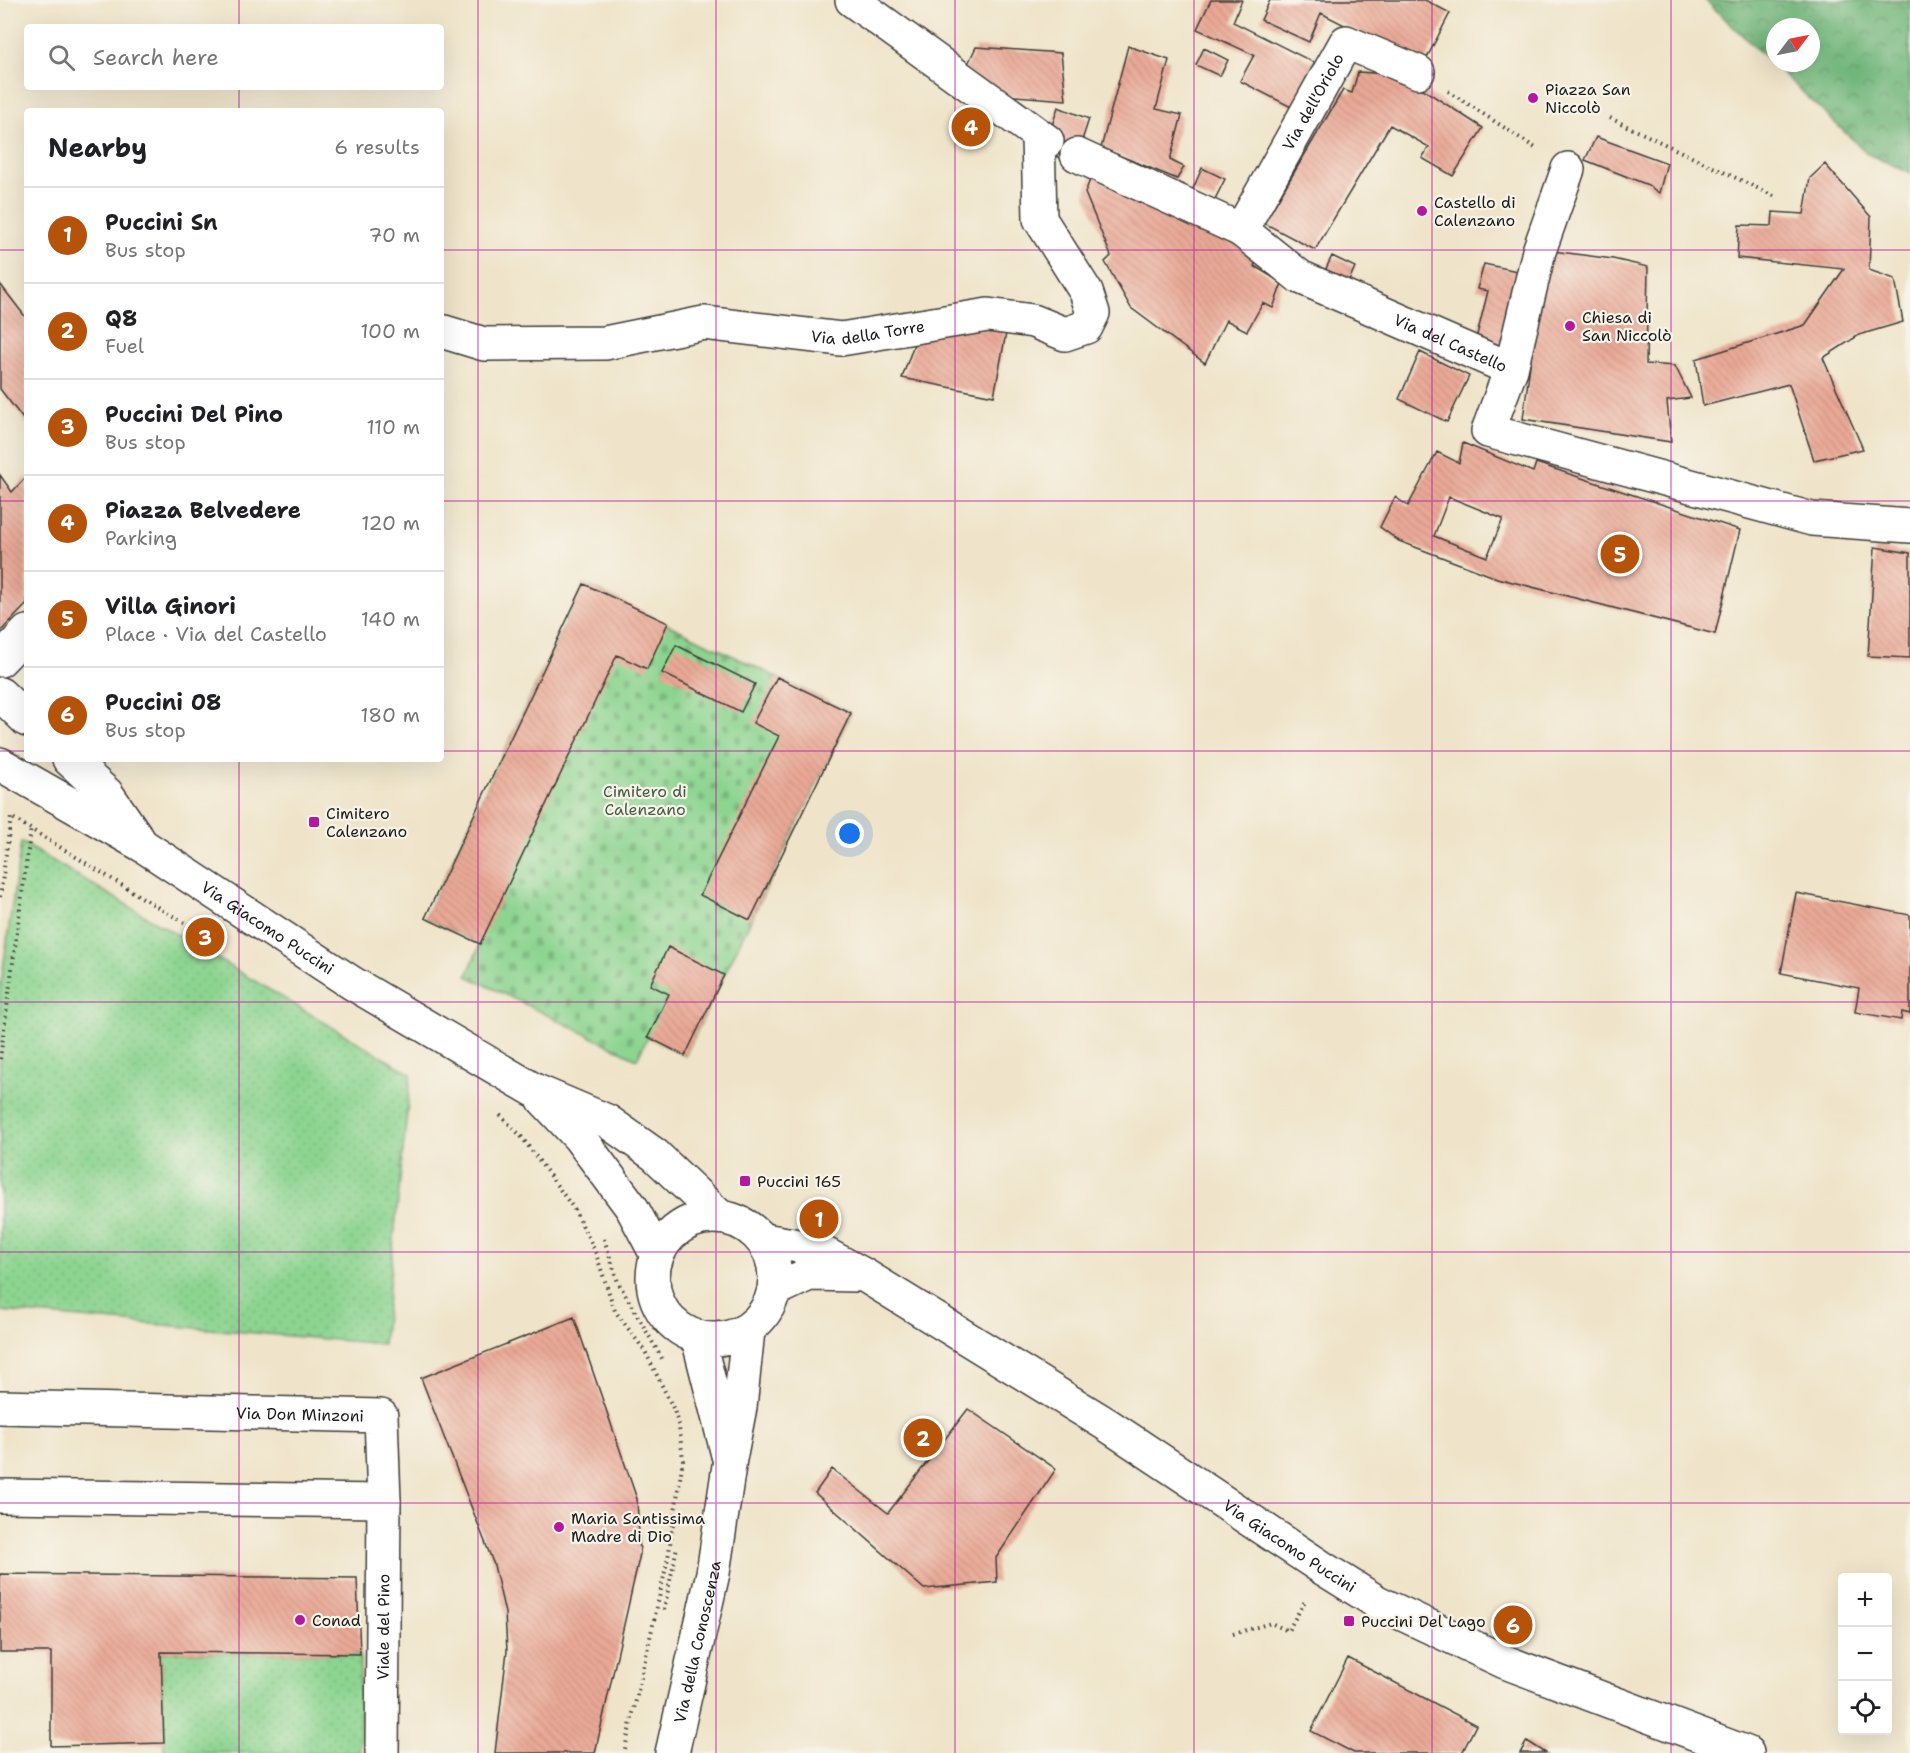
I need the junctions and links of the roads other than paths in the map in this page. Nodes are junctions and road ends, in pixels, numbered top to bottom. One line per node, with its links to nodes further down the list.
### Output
1 (852, 0): 6 (street, Via della Torre)
2 (1418, 72): 5 (street, Via dell'Oriolo)
3 (1077, 155): 5 (street, Via del Castello)
4 (1568, 169): 7 (street)
5 (1241, 230): 7 (street, Via del Castello)
6 (444, 332)
7 (1511, 369): 8 (street, Via del Castello)
8 (1910, 526)
9 (24, 635): 10 (street)
10 (0, 660)
11 (0, 694): 12 (street)
12 (24, 717)
13 (72, 762): 15 (street)
14 (0, 764): 15 (street, Via Giacomo Puccini)
15 (142, 845): 16 (street, Via Giacomo Puccini)
16 (534, 1090): 17 (street, Via Giacomo Puccini); 19 (street, Via Giacomo Puccini)
17 (719, 1216): 18 (street, Via Giacomo Puccini); 19 (street)
18 (764, 1240): 20 (street, Via Giacomo Puccini); 21 (street)
19 (657, 1255): 23 (street)
20 (864, 1275): 21 (street); 30 (street, Via Giacomo Puccini)
21 (775, 1290): 22 (street)
22 (748, 1330): 23 (street); 25 (street, Via della Conoscenza)
23 (698, 1338): 25 (street, Via della Conoscenza)
24 (0, 1407): 27 (street, Via Don Minzoni)
25 (730, 1460): 29 (street, Via della Conoscenza)
26 (0, 1496): 27 (street)
27 (384, 1502): 28 (street, Viale del Pino)
28 (382, 1753)
29 (672, 1753)
30 (1747, 1753)

